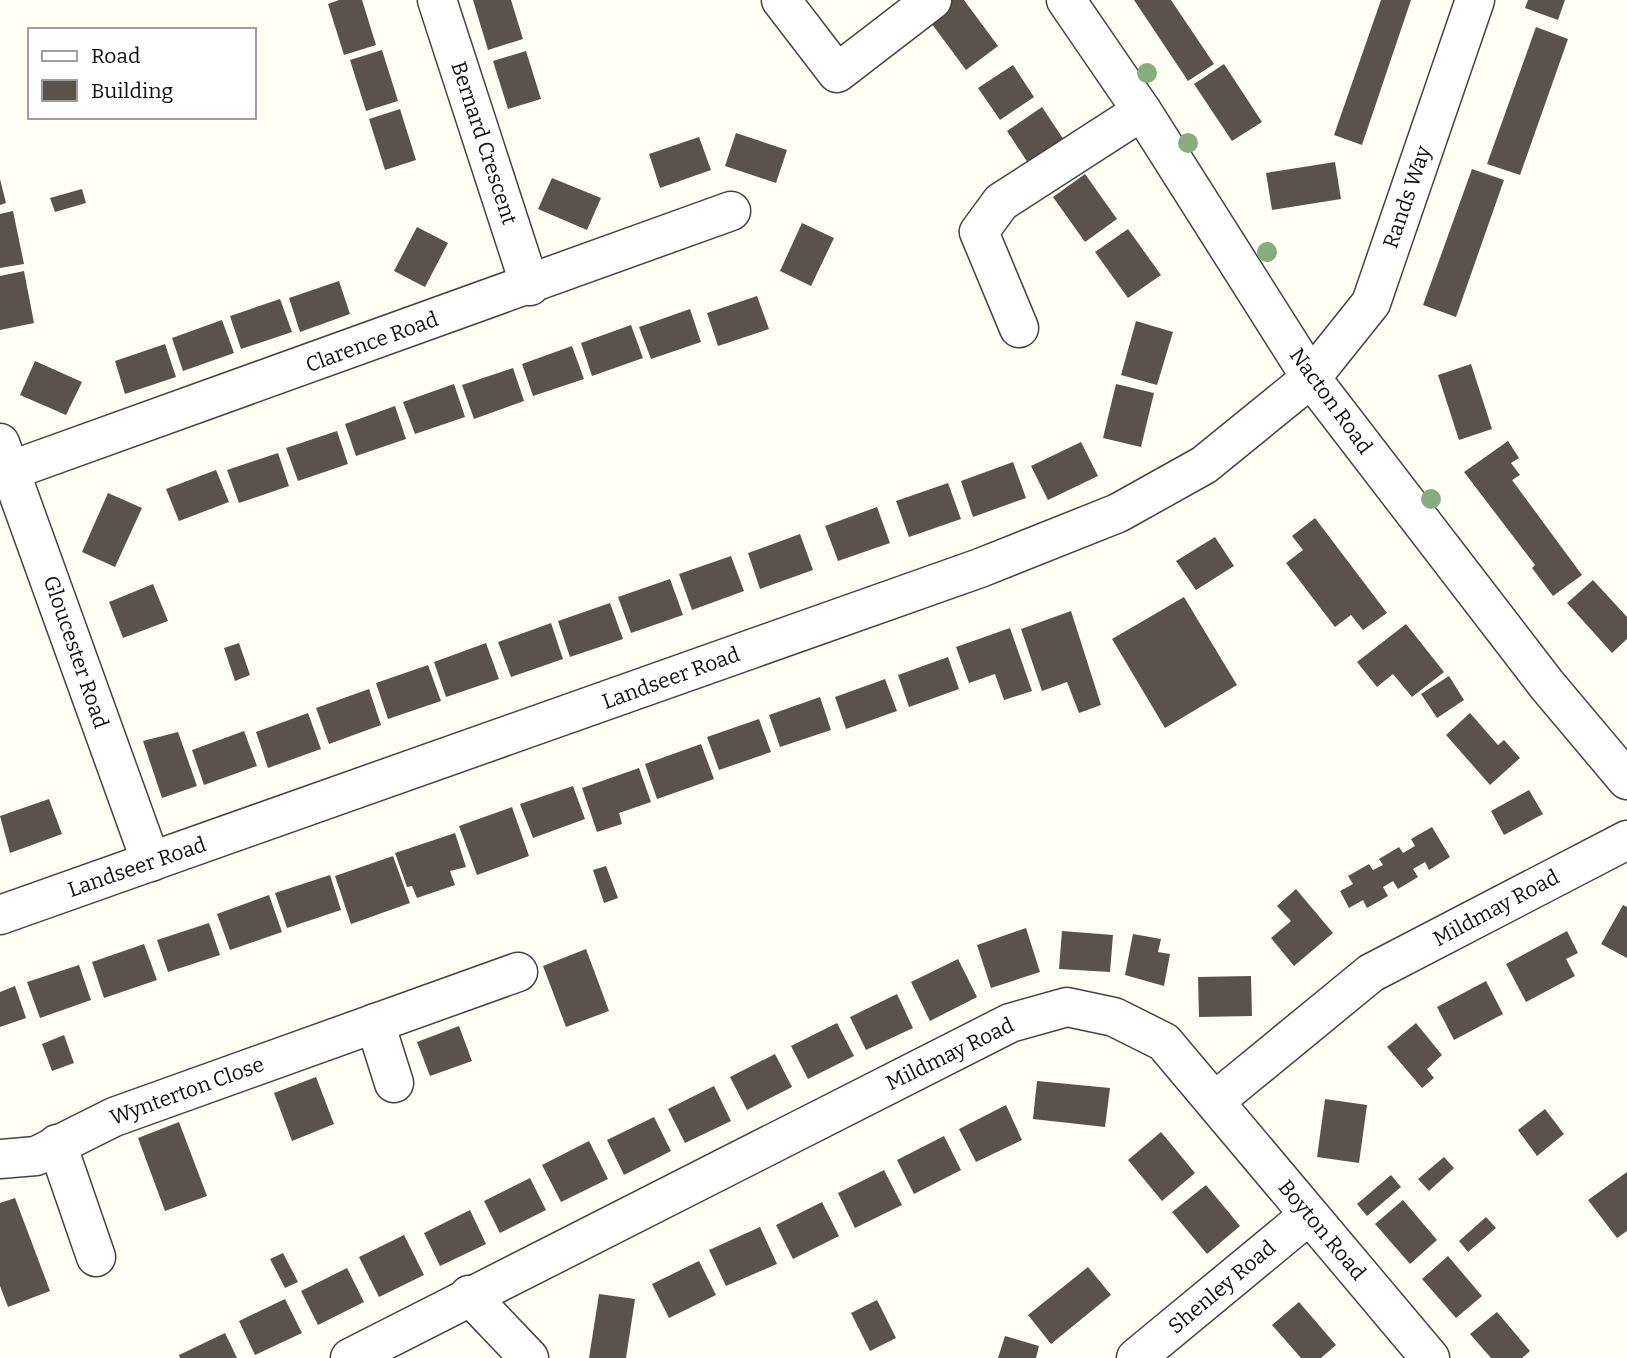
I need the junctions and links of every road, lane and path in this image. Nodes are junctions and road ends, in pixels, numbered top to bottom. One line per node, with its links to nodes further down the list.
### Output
1 (437, 0): 8 (street, Bernard Crescent)
2 (781, 0): 3 (street)
3 (932, 0)
4 (1066, 0): 6 (street, Nacton Road)
5 (1475, 0): 10 (street, Rands Way)
6 (1142, 111): 9 (street); 10 (street, Nacton Road)
7 (731, 211): 8 (street, Clarence Road)
8 (530, 286): 11 (street, Clarence Road)
9 (1019, 328)
10 (1311, 378): 12 (street, Nacton Road); 14 (street, Landseer Road)
11 (6, 457): 14 (street, Gloucester Road)
12 (1627, 780)
13 (1627, 840): 19 (street, Mildmay Road)
14 (151, 862): 15 (street, Landseer Road)
15 (0, 915)
16 (518, 972): 17 (street, Wynterton Close)
17 (375, 1023): 18 (street); 20 (street, Wynterton Close)
18 (394, 1083)
19 (1215, 1101): 22 (street, Boyton Road); 24 (street, Mildmay Road)
20 (57, 1144): 21 (street, Wynterton Close); 23 (street)
21 (0, 1159)
22 (1309, 1215): 27 (street, Shenley Road); 28 (street, Boyton Road)
23 (96, 1257)
24 (469, 1295): 25 (street, Mildmay Road); 26 (street)
25 (350, 1358)
26 (529, 1358)
27 (1136, 1358)
28 (1430, 1358)

